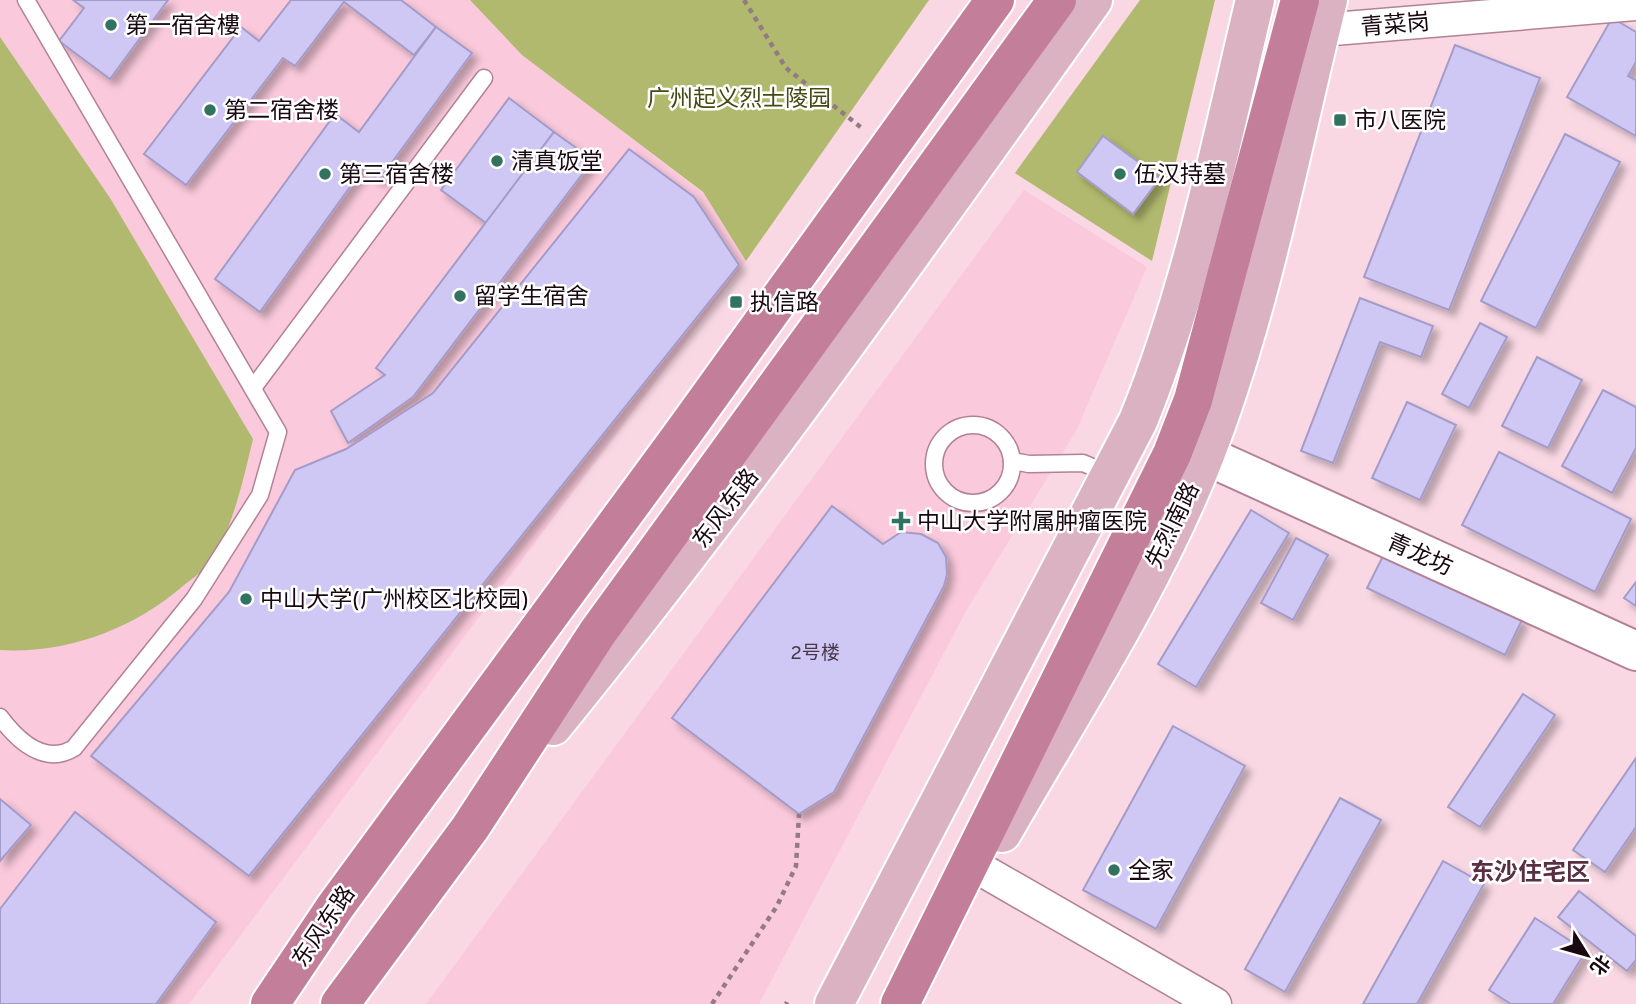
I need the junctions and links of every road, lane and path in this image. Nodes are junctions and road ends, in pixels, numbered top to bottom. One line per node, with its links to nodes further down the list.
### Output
1 (26, 0): 11 (lane)
2 (744, 0): 10 (path)
3 (995, 0): 21 (highway, 东风东路)
4 (1057, 0): 18 (highway)
5 (1093, 0): 18 (main road, 东风东路)
6 (1255, 0): 14 (main road)
7 (1636, 4): 8 (street, 青菜岗)
8 (1316, 10): 12 (main road, 先烈南路); 26 (highway)
9 (484, 78): 11 (lane)
10 (867, 132)
11 (253, 388): 16 (lane)
12 (1205, 455): 15 (street, 青龙坊); 20 (main road, 先烈南路)
13 (1012, 461): 13 (lane); 14 (lane)
14 (1111, 475): 19 (main road)
15 (1636, 651)
16 (0, 717)
17 (799, 814): 23 (path)
18 (470, 828): 22 (highway, 东风东路)
19 (907, 860): 24 (main road); 25 (main road)
20 (982, 870): 26 (main road, 先烈南路); 27 (street)
21 (271, 1003)
22 (340, 1004)
23 (712, 1004)
24 (834, 1004)
25 (855, 1004)
26 (901, 1004)
27 (1214, 1004)

